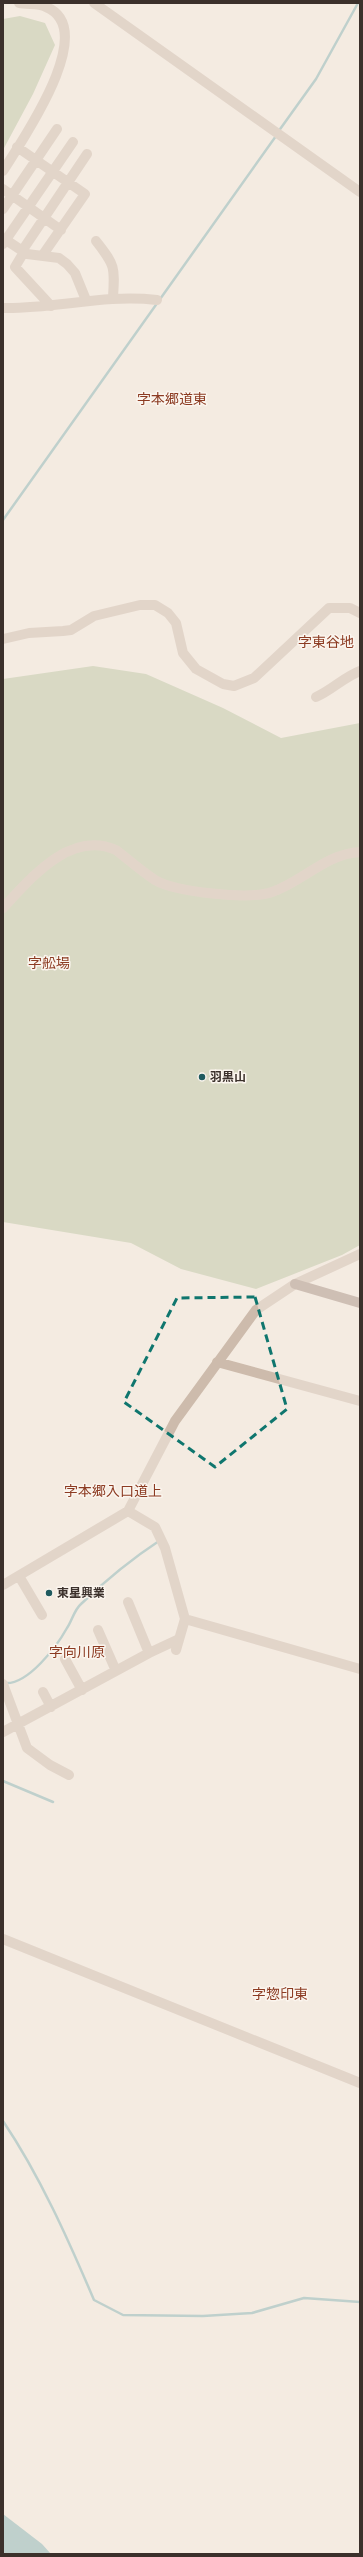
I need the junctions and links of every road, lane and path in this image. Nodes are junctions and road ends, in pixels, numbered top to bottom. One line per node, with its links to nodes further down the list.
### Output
1 (19, 3): 5 (street)
2 (94, 3): 12 (street)
3 (57, 129): 7 (street)
4 (73, 142): 9 (street)
5 (17, 148): 7 (street); 8 (street)
6 (88, 154): 10 (street)
7 (35, 160): 9 (street); 13 (street)
8 (3, 171)
9 (52, 171): 10 (street); 14 (street)
10 (68, 182): 16 (street); 17 (street)
11 (3, 189): 13 (street)
12 (360, 192)
13 (12, 195): 14 (street); 15 (street)
14 (28, 207): 16 (street); 18 (street)
15 (3, 209)
16 (44, 218): 17 (street); 20 (street)
17 (60, 230): 21 (street)
18 (4, 241): 20 (street)
19 (96, 241): 22 (street)
20 (23, 251): 21 (street); 25 (street)
21 (42, 256): 23 (street)
22 (113, 297): 23 (street); 24 (street)
23 (86, 300): 25 (street)
24 (157, 300)
25 (51, 306): 26 (street)
26 (3, 308)
27 (360, 613): 28 (street)
28 (3, 638)
29 (360, 671): 30 (street)
30 (316, 697)
31 (360, 852): 32 (street)
32 (3, 908)
33 (360, 1254): 34 (street)
34 (295, 1284): 35 (street); 36 (street)
35 (360, 1303)
36 (217, 1362): 37 (street); 38 (street)
37 (360, 1401)
38 (128, 1511): 39 (street); 43 (street)
39 (19, 1576): 40 (street); 42 (street)
40 (3, 1585)
41 (128, 1602): 47 (street)
42 (42, 1615)
43 (185, 1619): 45 (street); 49 (street)
44 (98, 1630): 50 (street)
45 (179, 1639): 46 (street); 47 (street)
46 (176, 1650)
47 (149, 1653): 50 (street)
48 (65, 1659): 52 (street)
49 (360, 1668)
50 (116, 1671): 52 (street)
51 (3, 1684): 55 (street)
52 (82, 1690): 54 (street)
53 (42, 1692): 54 (street)
54 (51, 1707): 55 (street)
55 (17, 1725): 56 (street); 57 (street)
56 (3, 1732)
57 (69, 1775)
58 (3, 1939): 59 (street)
59 (360, 2083)

